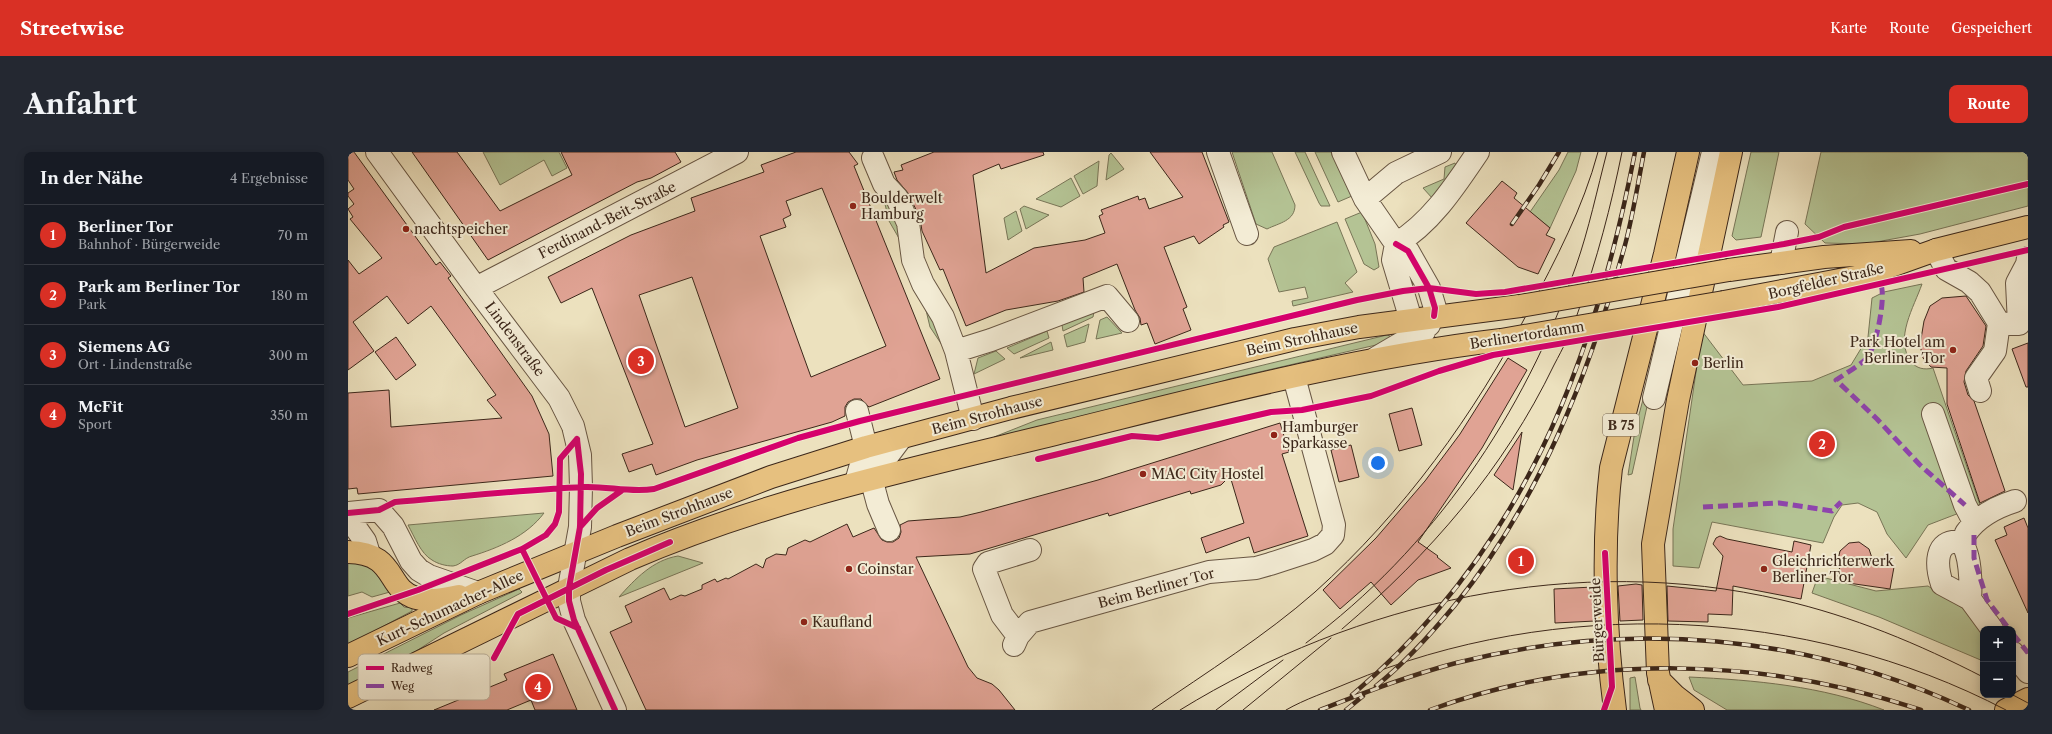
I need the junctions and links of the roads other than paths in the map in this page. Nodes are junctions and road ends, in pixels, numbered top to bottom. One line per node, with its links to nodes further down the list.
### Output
1 (378, 152): 19 (street, Lindenstraße)
2 (737, 152): 19 (street, Ferdinand-Beit-Straße)
3 (1218, 152): 14 (street)
4 (1343, 152): 11 (street)
5 (1440, 152): 11 (street)
6 (1478, 152): 15 (street)
7 (1688, 152): 54 (main road, Bürgerweide / B 75)
8 (1713, 152): 29 (street)
9 (1731, 152): 53 (main road)
10 (877, 154): 25 (street)
11 (1365, 199): 15 (street)
12 (2028, 227): 16 (main road, Borgfelder Straße)
13 (1787, 232): 18 (street)
14 (1247, 234)
15 (1396, 244): 22 (street)
16 (1936, 250): 18 (main road, Borgfelder Straße); 20 (main road, Borgfelder Straße); 23 (street)
17 (2028, 258): 23 (street)
18 (1781, 263): 22 (main road, Berlinertordamm, bridge)
19 (476, 288): 44 (street, Lindenstraße)
20 (1761, 296): 24 (main road, Berlinertordamm, bridge)
21 (1128, 321): 25 (street)
22 (1422, 322): 24 (street); 26 (street); 32 (main road, Beim Strohhause)
23 (1999, 323): 28 (street)
24 (1469, 344): 26 (main road, Berlinertordamm)
25 (956, 351): 32 (street)
26 (1371, 361): 27 (main road, Berlinertordamm)
27 (1294, 377): 35 (main road, Beim Strohhause); 42 (street, Beim Berliner Tor)
28 (1980, 391)
29 (1654, 398)
30 (857, 411): 34 (street)
31 (1933, 414): 39 (street)
32 (973, 419): 33 (main road, Beim Strohhause)
33 (900, 438): 34 (main road, Beim Strohhause); 35 (street)
34 (866, 447): 35 (street); 44 (main road, Beim Strohhause)
35 (863, 480): 40 (street); 45 (main road, Beim Strohhause)
36 (2015, 500): 39 (street)
37 (348, 514): 46 (street)
38 (348, 517): 43 (street)
39 (1974, 522): 41 (street)
40 (889, 530)
41 (1960, 542): 47 (street); 47 (street)
42 (1030, 550)
43 (358, 553): 46 (main road)
44 (576, 553): 45 (street, Lindenstraße); 46 (main road, Kurt-Schumacher-Allee)
45 (569, 588): 49 (main road); 58 (street, Lindenstraße)
46 (478, 593): 50 (main road, Kurt-Schumacher-Allee)
47 (1970, 599): 48 (street)
48 (1990, 626)
49 (435, 654)
50 (348, 656)
51 (2016, 657): 52 (street)
52 (2028, 672)
53 (1659, 680): 61 (main road); 62 (main road)
54 (1612, 687): 59 (main road); 60 (main road, Bürgerweide / B 75)
55 (358, 692): 56 (main road)
56 (348, 697)
57 (2028, 699): 63 (main road)
58 (615, 710)
59 (1604, 710)
60 (1616, 710)
61 (1666, 710)
62 (1693, 710)
63 (2006, 710)

